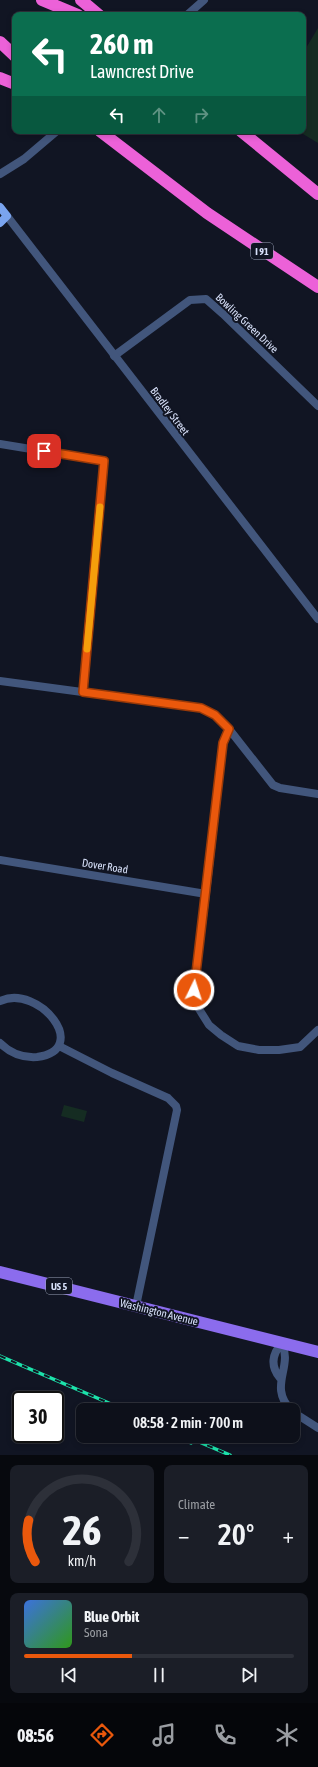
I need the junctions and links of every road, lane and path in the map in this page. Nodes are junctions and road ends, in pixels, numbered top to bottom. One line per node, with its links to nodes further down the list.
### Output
1 (42, 0): 4 (highway)
2 (81, 0): 5 (highway)
3 (204, 0): 6 (street)
4 (71, 12)
5 (95, 12)
6 (190, 12)
7 (0, 42): 8 (highway)
8 (12, 53)
9 (0, 78): 10 (highway)
10 (12, 83)
11 (53, 134): 14 (street)
12 (103, 134): 19 (highway, I 91)
13 (244, 134): 15 (highway)
14 (0, 174)
15 (318, 194)
16 (0, 207): 17 (main road)
17 (7, 216): 18 (main road); 20 (street, Bradley Street)
18 (0, 223)
19 (318, 287)
20 (114, 356): 21 (street, Bowling Green Drive); 23 (street, Bradley Street)
21 (318, 406)
22 (0, 444): 25 (street)
23 (318, 619)
24 (0, 681): 25 (street)
25 (83, 692): 26 (street)
26 (229, 729): 27 (street); 29 (street)
27 (318, 794)
28 (0, 860): 29 (street, Dover Road)
29 (206, 894): 31 (street)
30 (0, 1001): 33 (street)
31 (318, 1030)
32 (0, 1043): 33 (street)
33 (59, 1046): 35 (street)
34 (0, 1272): 35 (main road, Washington Avenue / US 5)
35 (136, 1306): 36 (main road, Washington Avenue / US 5)
36 (282, 1343): 37 (main road, Washington Avenue / US 5); 38 (street); 38 (street)
37 (318, 1352)
38 (280, 1378): 39 (street)
39 (286, 1403)
40 (300, 1416): 41 (street)
41 (318, 1428)

